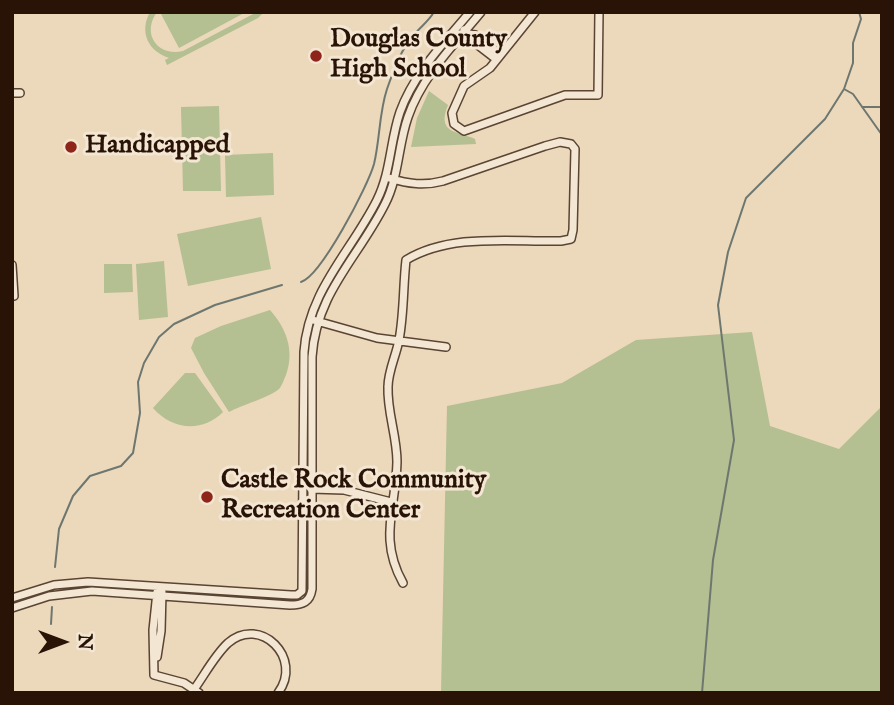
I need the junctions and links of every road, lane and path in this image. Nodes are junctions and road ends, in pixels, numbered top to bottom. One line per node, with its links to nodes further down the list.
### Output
1 (470, 12): 5 (street)
2 (481, 12): 6 (street)
3 (535, 12): 7 (street)
4 (599, 12): 7 (street)
5 (459, 25): 6 (street); 8 (street)
6 (467, 33): 7 (street); 9 (street)
7 (498, 57)
8 (385, 177): 9 (street); 12 (street)
9 (394, 179): 12 (street); 13 (street)
10 (12, 265): 11 (street)
11 (12, 296)
12 (313, 320): 13 (street); 15 (street); 16 (street)
13 (399, 342): 14 (street); 17 (street)
14 (446, 347)
15 (303, 489): 16 (street); 19 (street)
16 (313, 489): 17 (street); 20 (street)
17 (391, 502): 18 (street)
18 (402, 583)
19 (160, 587): 20 (street); 21 (street)
20 (159, 595): 22 (street); 23 (street)
21 (12, 598)
22 (12, 608)
23 (197, 691): 24 (street)
24 (278, 693)

